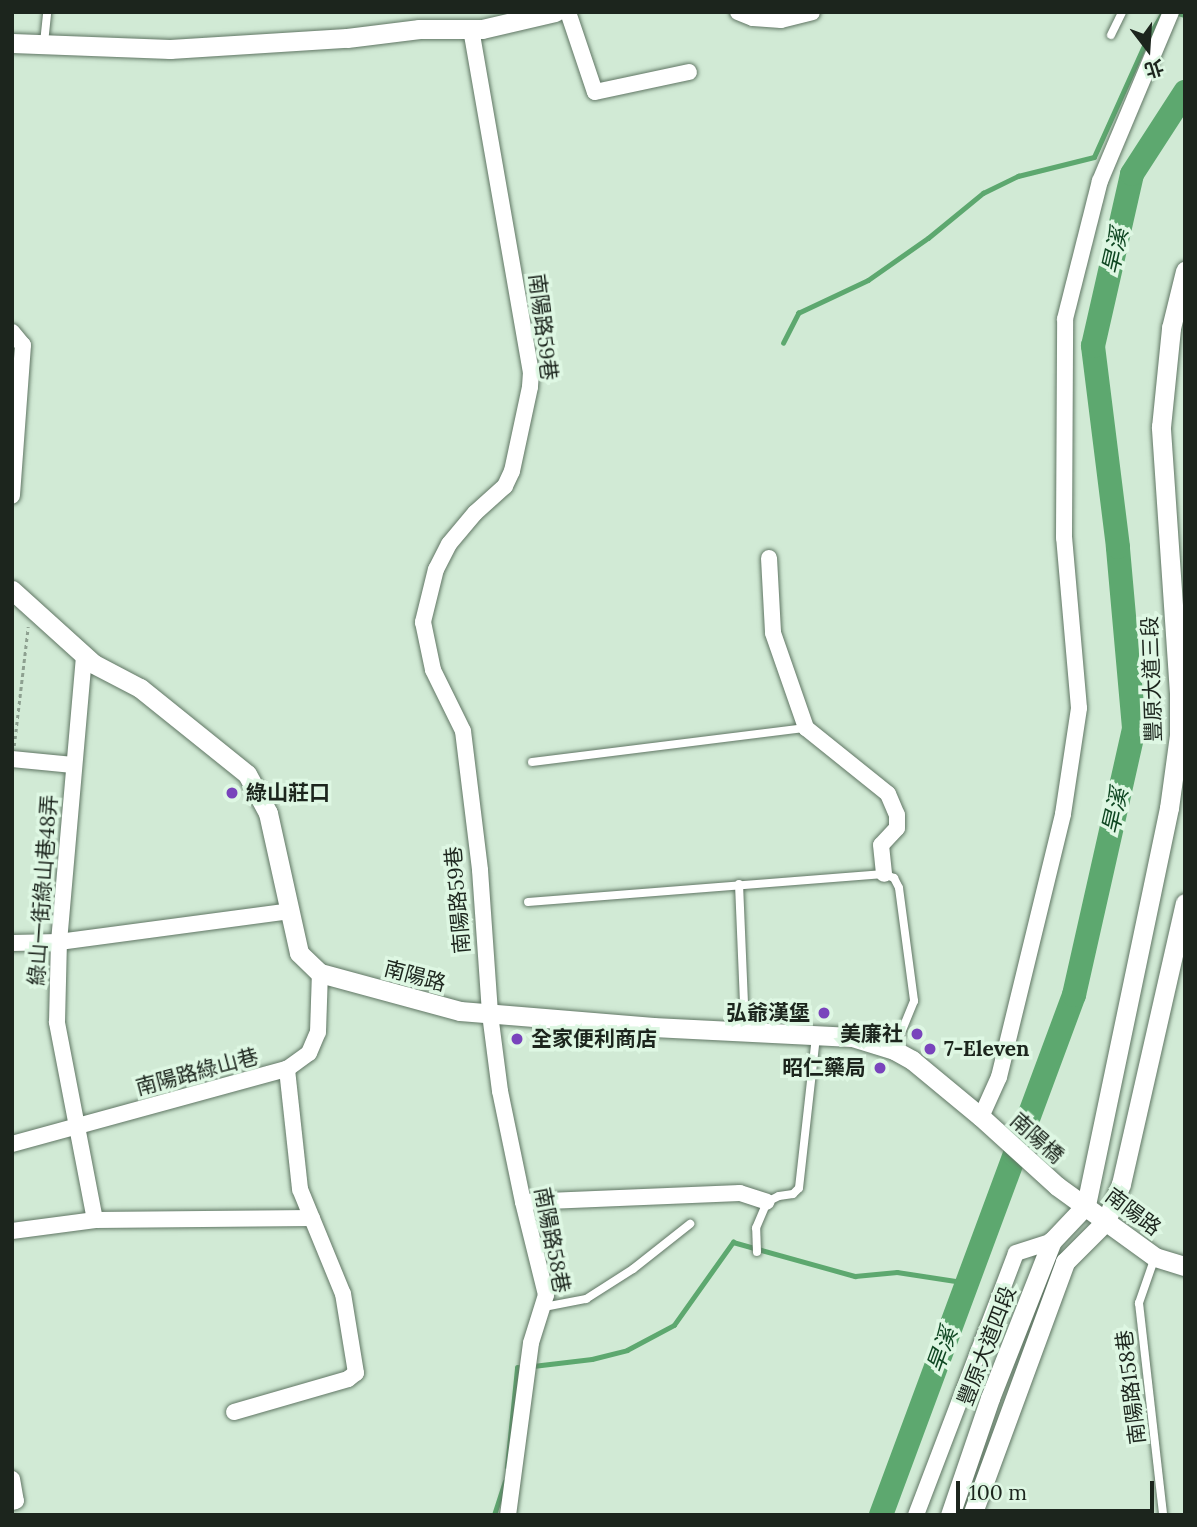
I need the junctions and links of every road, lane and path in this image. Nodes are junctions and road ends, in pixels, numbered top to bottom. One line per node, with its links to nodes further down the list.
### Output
1 (47, 12): 11 (lane)
2 (555, 12): 8 (street)
3 (568, 12): 12 (street)
4 (737, 12): 5 (street)
5 (812, 12)
6 (1122, 12): 9 (lane)
7 (1171, 12): 37 (street)
8 (471, 29): 11 (street); 32 (street, 南陽路59巷)
9 (1111, 34)
10 (12, 43): 11 (street)
11 (44, 43)
12 (690, 72)
13 (1185, 271): 43 (street, 豐原大道三段)
14 (12, 332): 15 (street)
15 (12, 496)
16 (769, 558): 20 (street)
17 (12, 590): 19 (street)
18 (22, 621): 21 (path)
19 (84, 655): 23 (street, 綠山一街綠山巷48弄); 28 (street)
20 (806, 728): 22 (lane); 24 (street)
21 (12, 758): 23 (street)
22 (532, 762)
23 (73, 765): 29 (street, 綠山一街綠山巷48弄)
24 (884, 874): 25 (lane); 35 (lane)
25 (739, 884): 26 (lane); 33 (lane)
26 (528, 902)
27 (1185, 903): 46 (street)
28 (290, 911): 29 (street); 31 (street)
29 (59, 942): 30 (street); 38 (street, 綠山一街綠山巷48弄)
30 (12, 943)
31 (320, 973): 32 (street, 南陽路); 36 (street, 南陽路綠山巷)
32 (490, 1014): 33 (street, 南陽路); 41 (street, 南陽路58巷)
33 (745, 1030): 34 (street, 南陽路)
34 (816, 1035): 35 (street, 南陽路); 42 (lane)
35 (894, 1049): 37 (street, 南陽路)
36 (287, 1069): 38 (street, 南陽路綠山巷); 44 (street)
37 (984, 1120): 40 (street, 南陽橋)
38 (77, 1126): 39 (street, 南陽路綠山巷); 45 (street, 綠山一街綠山巷48弄)
39 (12, 1144)
40 (1057, 1186): 43 (street, 南陽路)
41 (523, 1202): 42 (street); 53 (street, 南陽路58巷)
42 (767, 1202): 50 (lane)
43 (1086, 1205): 46 (street, 南陽路); 49 (street, 豐原大道四段)
44 (312, 1218): 45 (street); 54 (street)
45 (95, 1220): 48 (street)
46 (1106, 1221): 51 (street, 南陽路); 60 (street, 豐原大道四段)
47 (690, 1224): 53 (lane)
48 (12, 1231)
49 (1052, 1241): 58 (street); 59 (street, 豐原大道四段)
50 (757, 1252)
51 (1155, 1257): 52 (street, 南陽路); 61 (lane, 南陽路158巷)
52 (1185, 1266)
53 (544, 1307): 57 (street, 南陽路58巷)
54 (234, 1412)
55 (12, 1479): 56 (street)
56 (12, 1502)
57 (508, 1515)
58 (916, 1515)
59 (950, 1515)
60 (972, 1515)
61 (1163, 1515)

